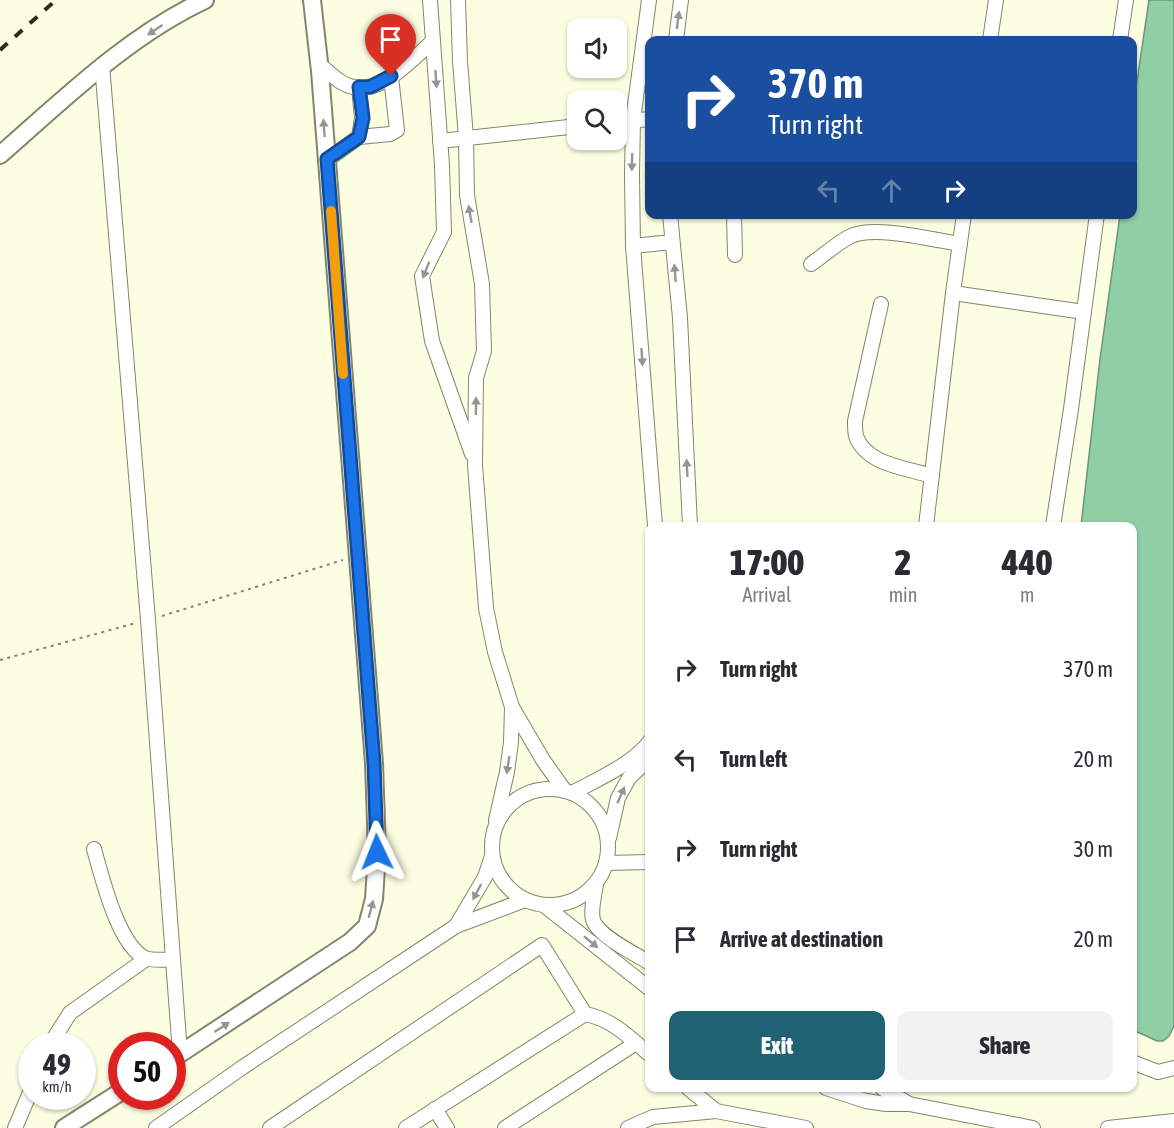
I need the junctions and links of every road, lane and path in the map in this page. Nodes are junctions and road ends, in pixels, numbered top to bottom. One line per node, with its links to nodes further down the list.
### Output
1 (205, 0): 14 (main road, one-way to 14)
2 (312, 0): 13 (main road)
3 (430, 0): 12 (street)
4 (458, 0): 22 (street)
5 (649, 0): 18 (street)
6 (681, 0): 9 (street, one-way to 6)
7 (996, 0): 10 (street)
8 (1126, 0): 11 (street)
9 (676, 36)
10 (991, 36)
11 (1121, 36)
12 (433, 41): 15 (street); 23 (street, one-way to 23)
13 (319, 64): 16 (street); 25 (main road, one-way to 13)
14 (102, 65): 24 (main road); 45 (street)
15 (391, 76): 16 (street); 21 (street)
16 (359, 87): 21 (street)
17 (645, 119): 18 (street)
18 (633, 120): 19 (street); 32 (street, one-way to 32)
19 (627, 121)
20 (567, 127): 22 (street)
21 (359, 137): 25 (street)
22 (466, 138): 23 (street); 38 (street, one-way to 22)
23 (440, 141): 38 (street, one-way to 38)
24 (0, 155)
25 (327, 159): 44 (main road)
26 (670, 219): 30 (street)
27 (734, 219): 33 (street)
28 (963, 219): 31 (street)
29 (1096, 219): 37 (street)
30 (672, 242): 32 (street); 41 (street, one-way to 30)
31 (960, 244): 34 (street); 35 (street)
32 (633, 246): 40 (street, one-way to 40)
33 (735, 255)
34 (811, 264)
35 (953, 293): 37 (street); 39 (street)
36 (881, 304): 39 (street)
37 (1084, 312): 43 (street)
38 (476, 465): 47 (street)
39 (932, 476): 42 (street)
40 (655, 522)
41 (690, 522)
42 (927, 522)
43 (1054, 522)
44 (357, 556): 45 (path); 69 (main road, one-way to 44)
45 (148, 620): 46 (path); 62 (street)
46 (0, 660)
47 (512, 707): 50 (street); 51 (street, one-way to 51)
48 (645, 746): 50 (street)
49 (645, 763): 52 (street, one-way to 49)
50 (569, 792): 51 (street); 52 (street)
51 (494, 832): 54 (street)
52 (608, 840): 56 (street)
53 (94, 849): 61 (street)
54 (492, 856): 58 (street); 60 (street, one-way to 60)
55 (645, 862): 56 (street)
56 (606, 863): 57 (street)
57 (596, 883): 59 (street); 63 (street)
58 (525, 900): 59 (street); 60 (street)
59 (545, 906): 64 (street, one-way to 64)
60 (456, 926): 84 (street)
61 (146, 959): 62 (street); 66 (street)
62 (173, 960): 67 (street)
63 (645, 960)
64 (645, 985)
65 (585, 1014): 68 (street); 78 (street); 85 (street)
66 (58, 1032)
67 (175, 1032)
68 (636, 1043): 70 (street); 88 (street)
69 (186, 1049)
70 (645, 1050)
71 (1137, 1064): 72 (street)
72 (1174, 1068)
73 (693, 1092): 80 (street)
74 (838, 1092): 77 (street)
75 (889, 1092): 77 (street)
76 (108, 1100): 83 (main road)
77 (909, 1104): 91 (street)
78 (435, 1109): 86 (street); 87 (street)
79 (23, 1110): 82 (street)
80 (716, 1112): 89 (street); 90 (street)
81 (1174, 1121): 92 (street)
82 (15, 1128)
83 (64, 1128)
84 (156, 1128)
85 (270, 1128)
86 (406, 1128)
87 (447, 1128)
88 (505, 1128)
89 (628, 1128)
90 (806, 1128)
91 (1033, 1128)
92 (1108, 1128)

